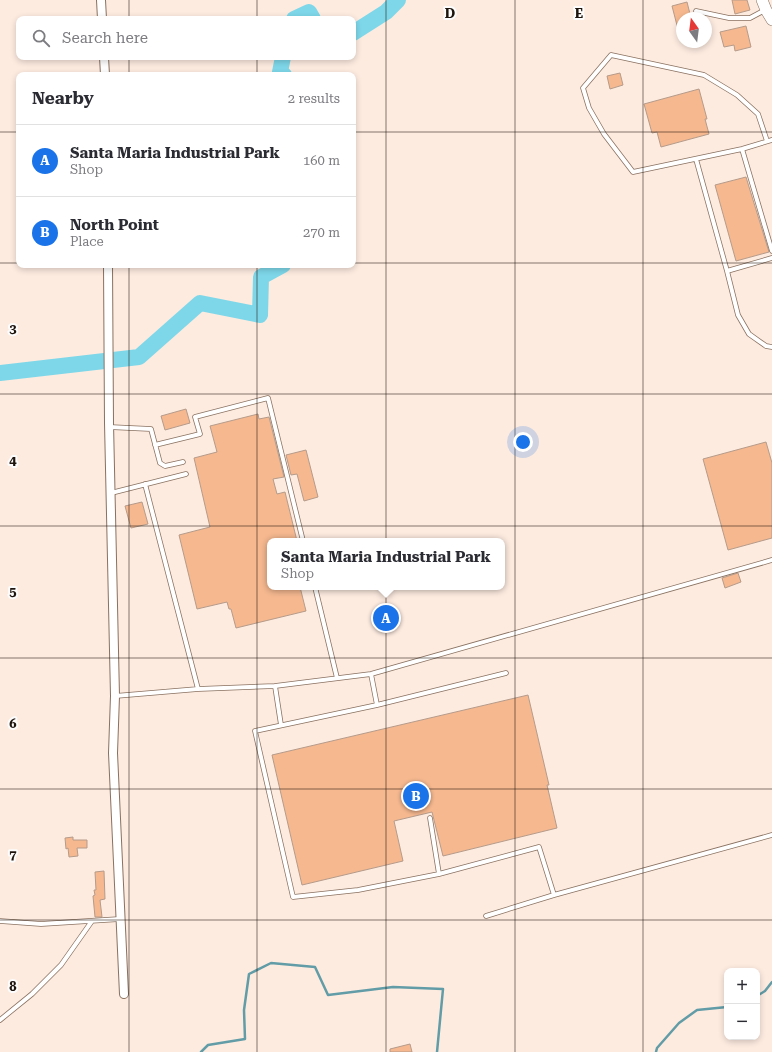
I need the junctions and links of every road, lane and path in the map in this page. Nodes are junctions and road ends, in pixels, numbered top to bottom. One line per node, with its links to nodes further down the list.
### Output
1 (101, 0): 4 (street)
2 (764, 5): 3 (lane); 5 (street)
3 (712, 15)
4 (102, 16)
5 (772, 20)
6 (104, 60): 7 (street)
7 (105, 72)
8 (772, 140): 9 (lane)
9 (767, 141): 10 (lane); 11 (lane)
10 (742, 149): 11 (lane); 12 (lane)
11 (696, 160): 15 (lane)
12 (772, 251)
13 (772, 258): 15 (lane)
14 (108, 268): 17 (street)
15 (727, 271): 16 (lane)
16 (772, 347)
17 (109, 427): 18 (lane); 22 (street)
18 (155, 444): 19 (lane); 23 (lane)
19 (183, 462)
20 (186, 474): 21 (lane)
21 (146, 484): 22 (lane); 30 (lane)
22 (110, 493): 31 (street)
23 (302, 538)
24 (772, 560): 27 (lane)
25 (316, 590): 28 (lane)
26 (506, 673): 32 (lane)
27 (371, 674): 28 (lane); 32 (lane)
28 (338, 678): 29 (lane)
29 (275, 686): 30 (lane); 33 (lane)
30 (198, 689): 31 (lane)
31 (115, 696): 39 (street)
32 (377, 705): 33 (lane)
33 (281, 725): 36 (lane)
34 (430, 818): 36 (lane)
35 (772, 835): 37 (lane)
36 (439, 874): 37 (lane)
37 (554, 895): 38 (lane)
38 (486, 916)
39 (120, 919): 41 (lane); 42 (street)
40 (0, 921): 41 (lane)
41 (92, 921): 43 (lane)
42 (124, 994)
43 (0, 1020)

